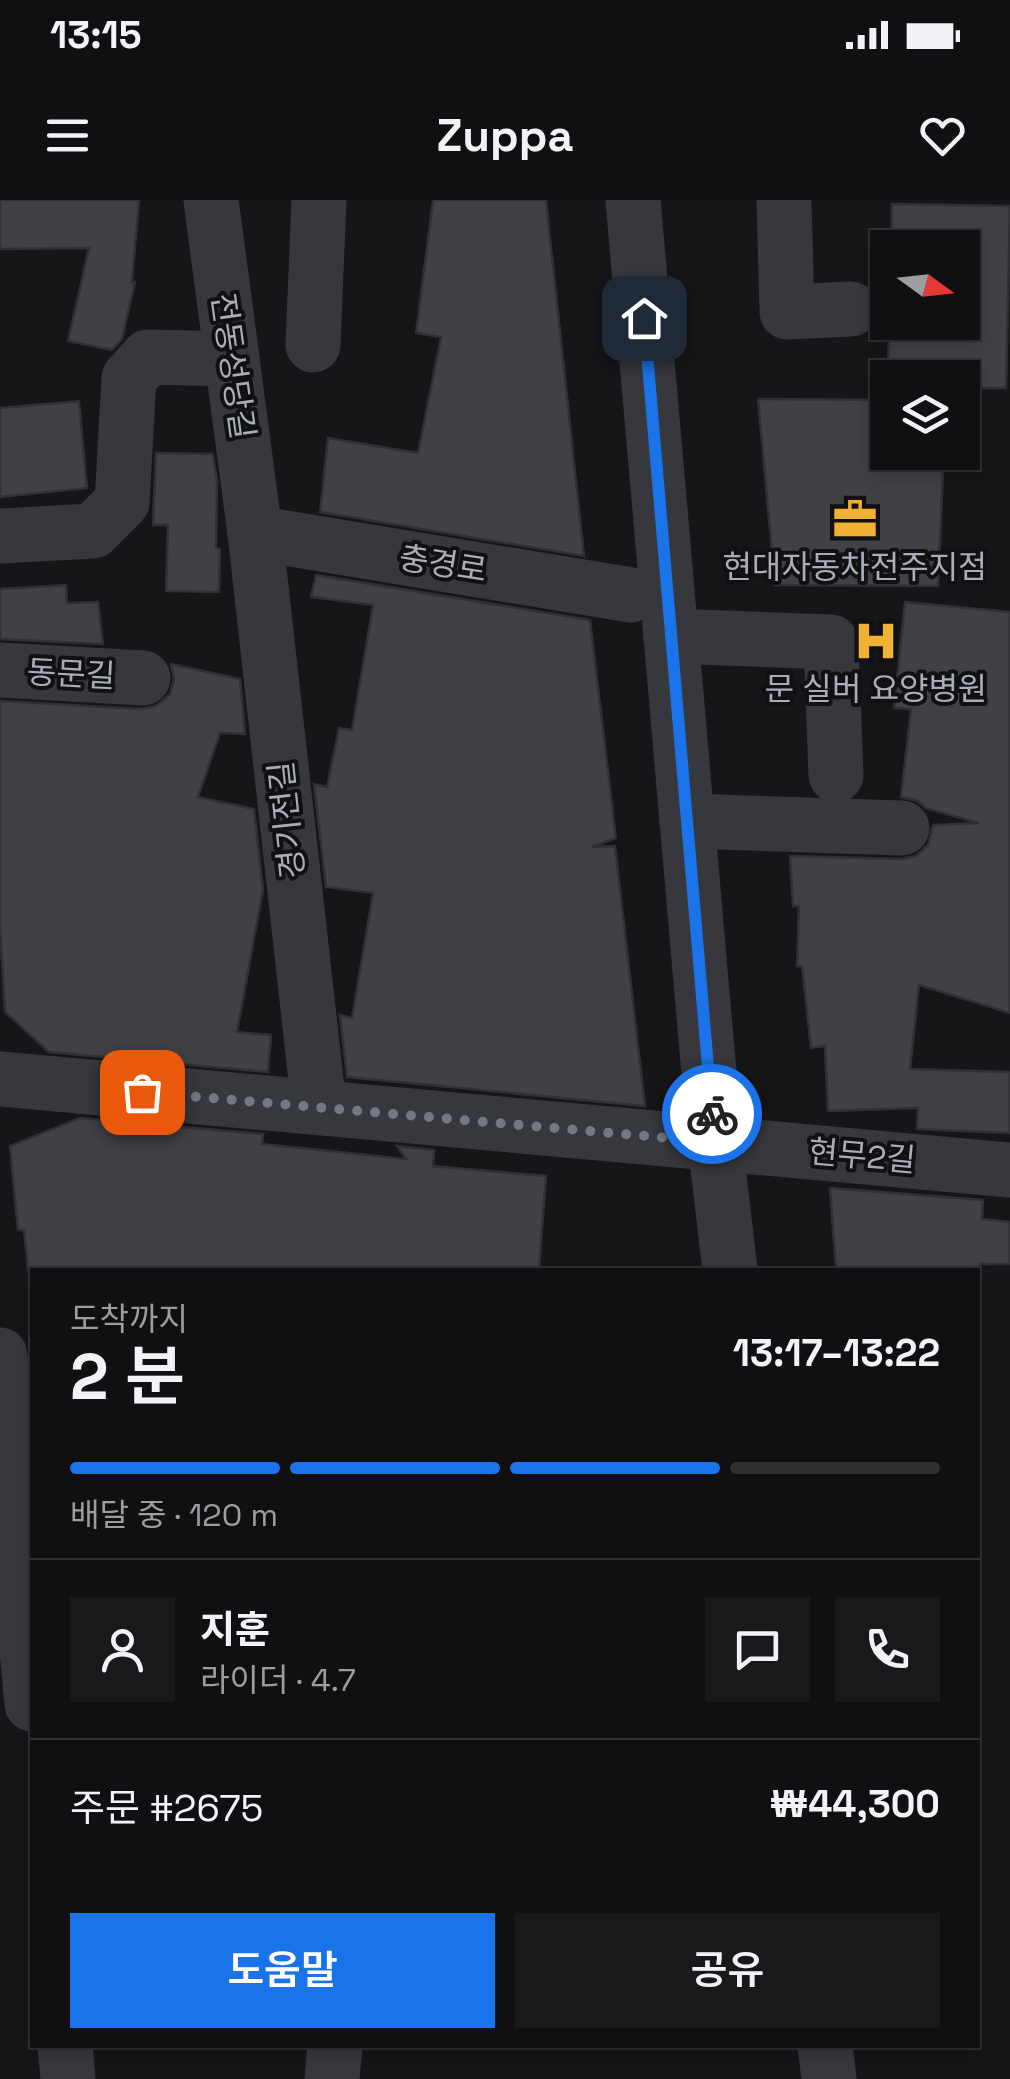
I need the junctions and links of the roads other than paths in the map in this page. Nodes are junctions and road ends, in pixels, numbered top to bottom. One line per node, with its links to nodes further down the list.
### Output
1 (211, 200): 7 (street, 전동성당길)
2 (319, 200): 6 (street)
3 (633, 200): 11 (street)
4 (784, 200): 5 (street)
5 (851, 309)
6 (313, 345)
7 (232, 359): 8 (street, 전동성당길); 9 (street)
8 (255, 533): 10 (street, 충경로); 18 (street, 경기전길)
9 (0, 536)
10 (631, 595)
11 (671, 636): 14 (street); 15 (street)
12 (0, 670): 13 (street, 동문길)
13 (143, 678)
14 (836, 775)
15 (687, 821): 16 (street); 19 (street)
16 (902, 828)
17 (0, 1079): 18 (street)
18 (319, 1107): 19 (street)
19 (715, 1142): 20 (street, 현무2길); 21 (street)
20 (1010, 1170)
21 (730, 1268)
22 (0, 1355): 23 (street)
23 (6, 1467): 24 (street)
24 (27, 1584): 25 (street)
25 (30, 1656)
26 (65, 2048): 29 (street)
27 (335, 2048): 30 (street)
28 (825, 2048): 31 (street)
29 (68, 2079)
30 (332, 2079)
31 (829, 2079)

